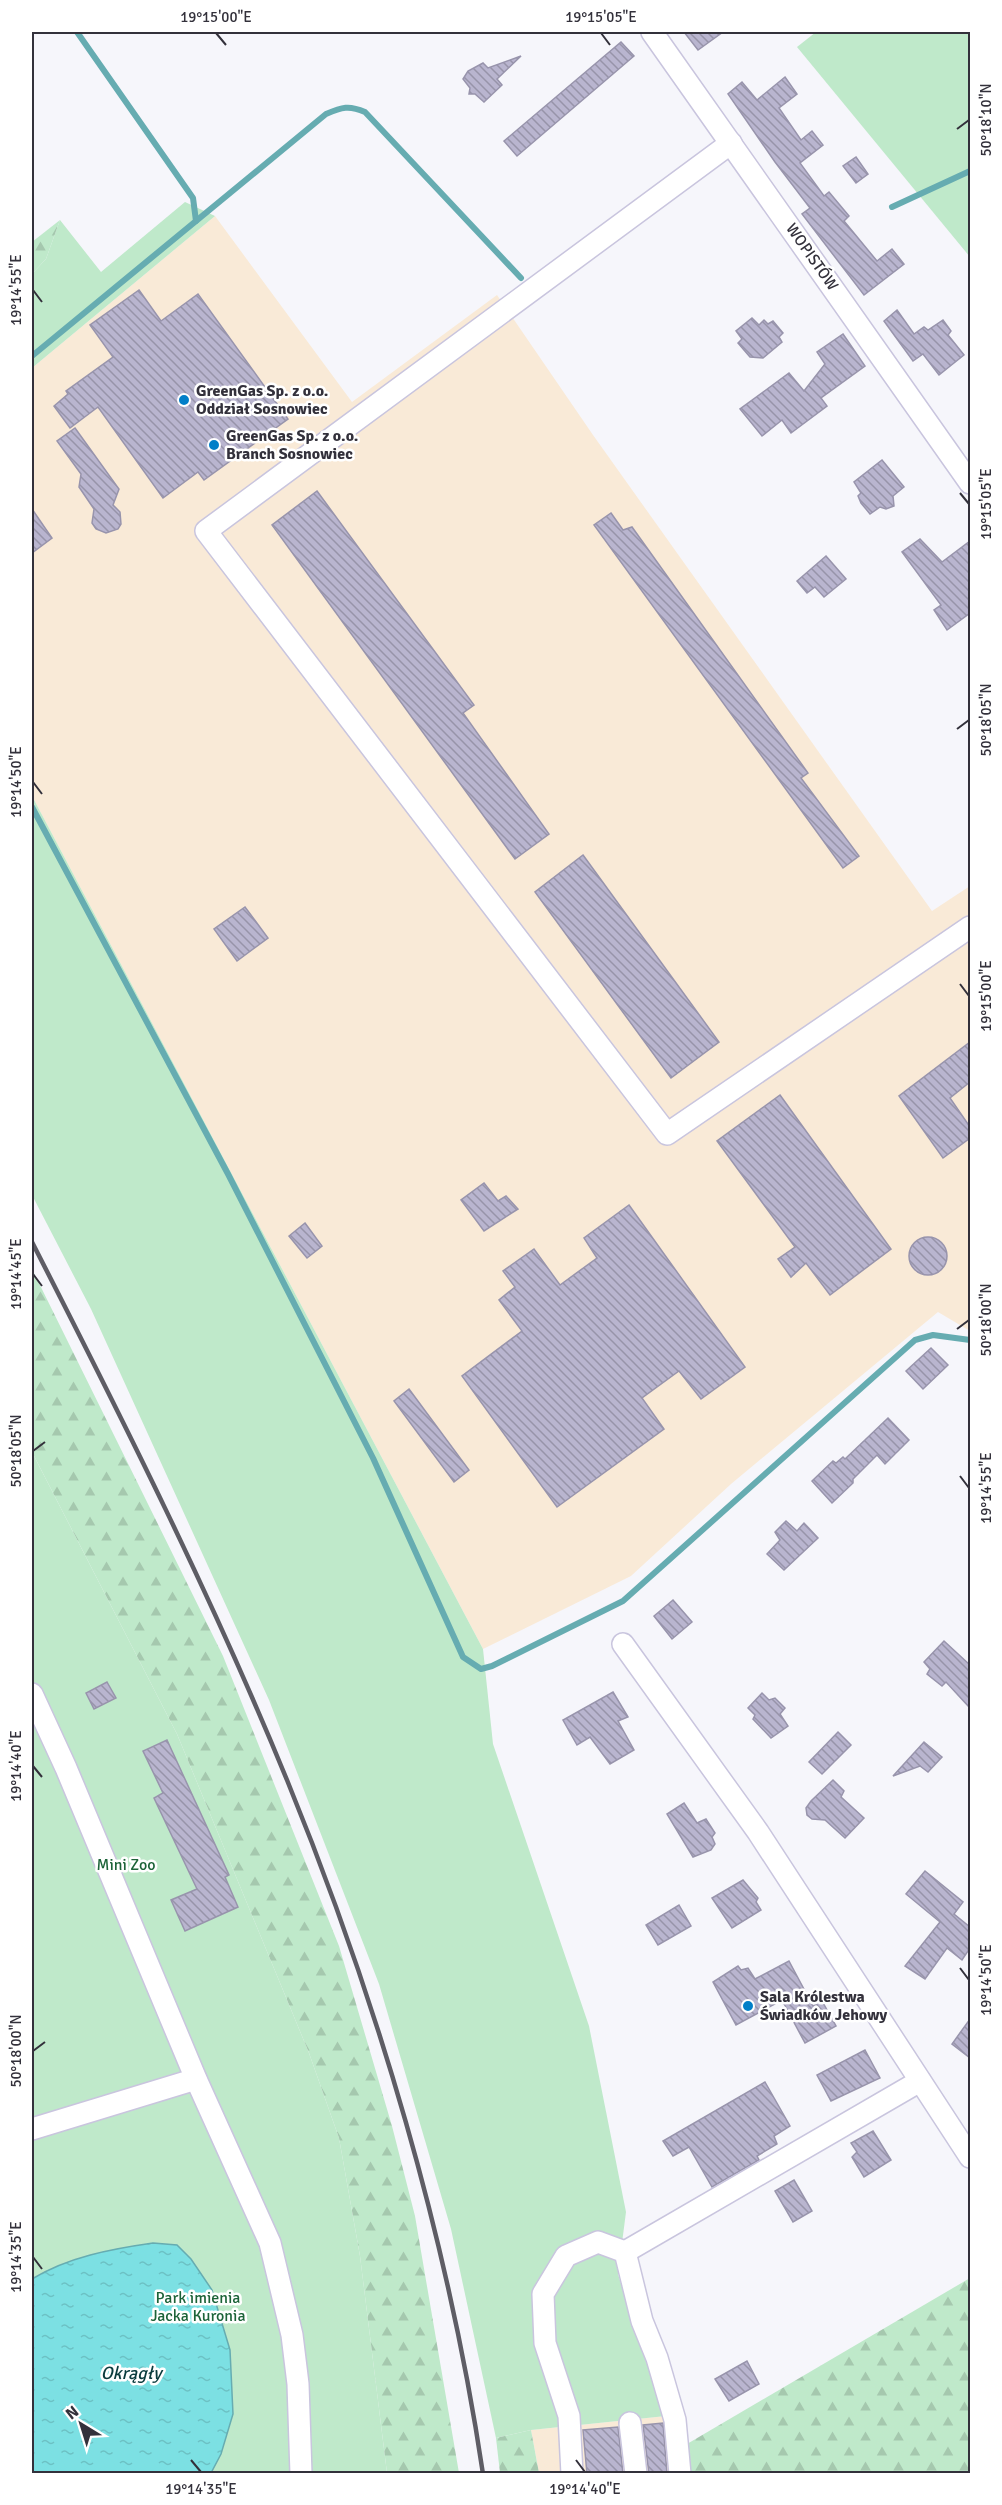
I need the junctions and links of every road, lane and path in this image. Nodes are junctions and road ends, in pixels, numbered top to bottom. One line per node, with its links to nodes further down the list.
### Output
1 (652, 32): 2 (street, WOPISTÓW)
2 (731, 143): 3 (street, WOPISTÓW); 4 (street)
3 (970, 483)
4 (964, 932)
5 (622, 1644): 8 (street)
6 (32, 1694): 7 (street)
7 (196, 2079): 9 (street); 13 (street)
8 (920, 2081): 10 (street); 11 (street)
9 (32, 2129)
10 (970, 2157)
11 (625, 2252): 14 (street); 16 (street)
12 (630, 2423): 15 (street)
13 (301, 2474)
14 (572, 2474)
15 (636, 2474)
16 (680, 2474)

